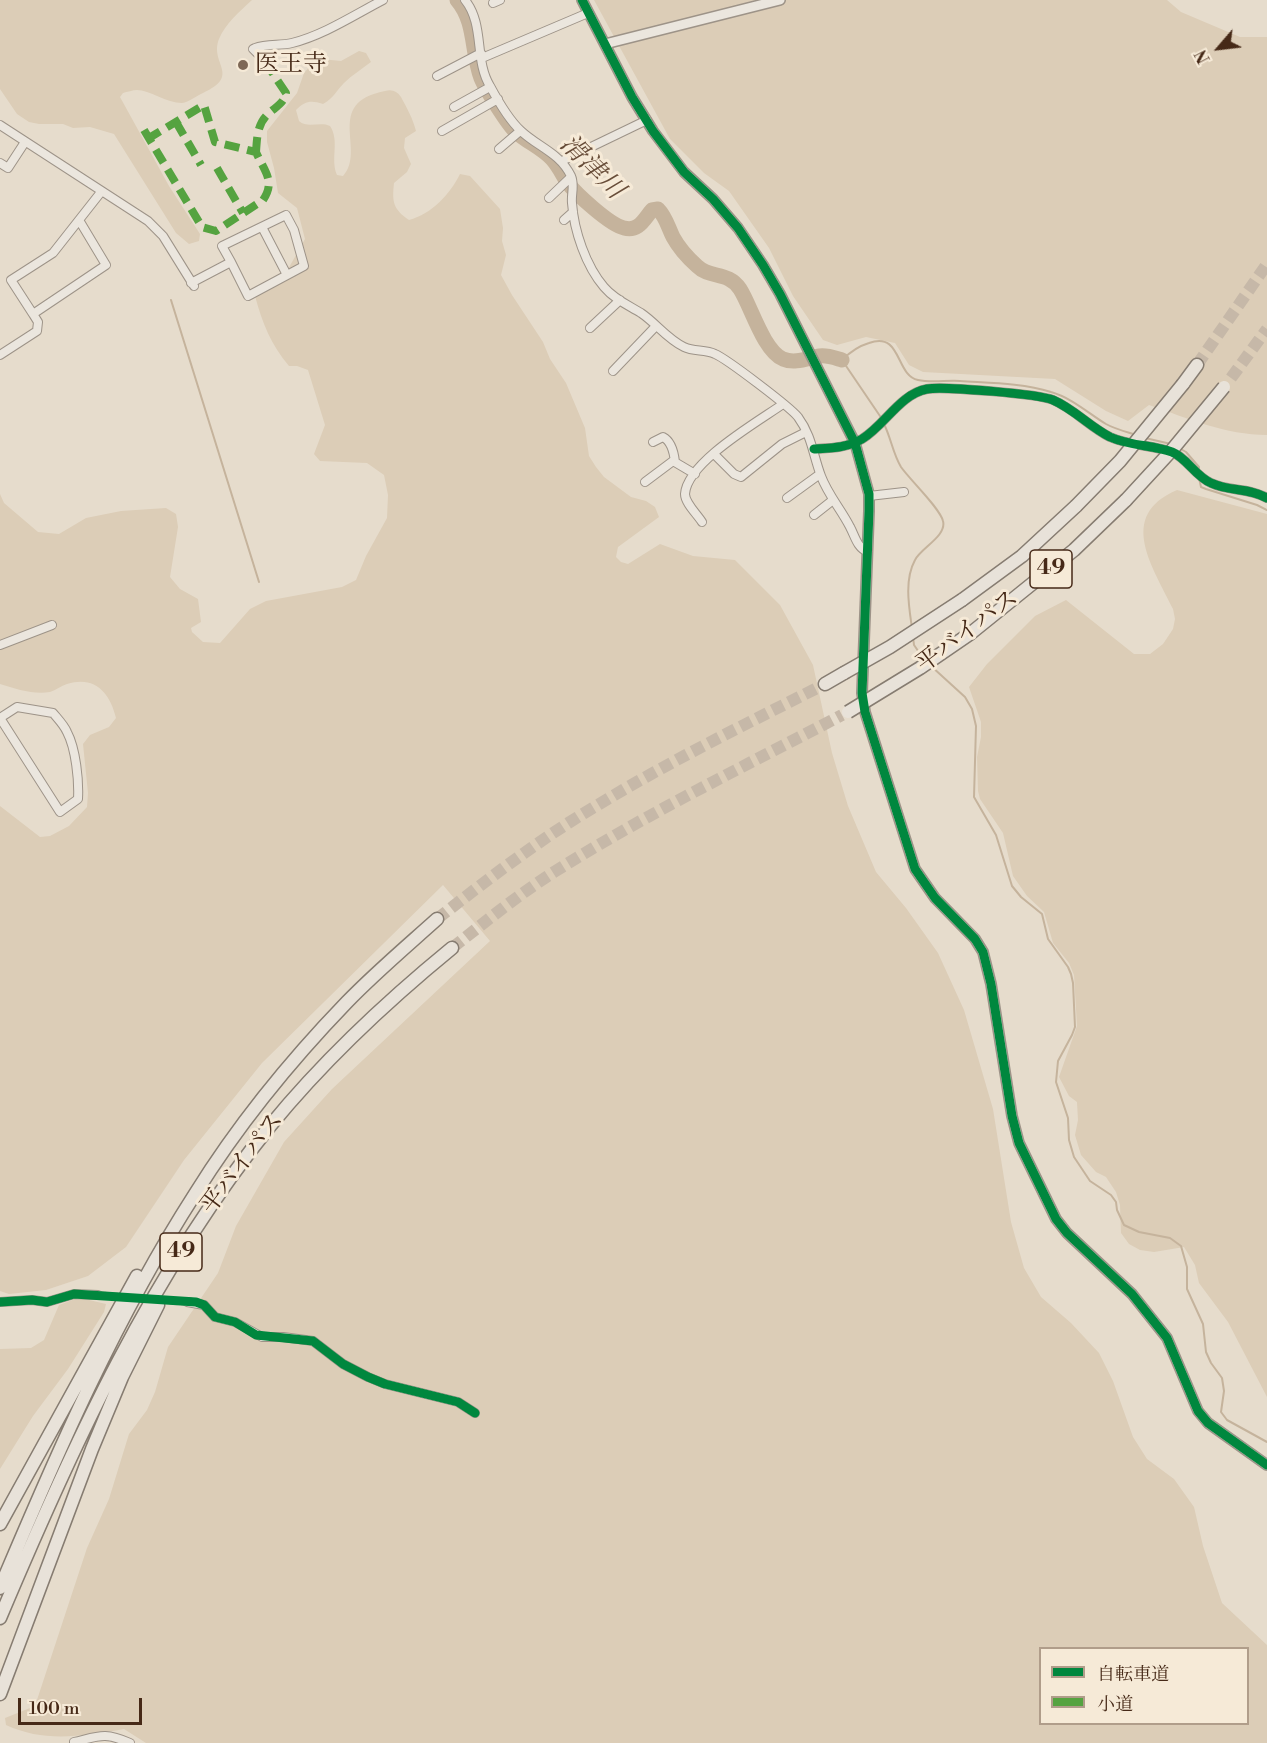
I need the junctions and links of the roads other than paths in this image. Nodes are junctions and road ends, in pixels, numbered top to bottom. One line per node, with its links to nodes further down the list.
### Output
1 (383, 0): 8 (street)
2 (465, 0): 7 (street)
3 (582, 0): 5 (street)
4 (780, 0): 6 (street)
5 (588, 13): 6 (street); 7 (street)
6 (604, 44): 13 (street)
7 (482, 56): 9 (street); 10 (street)
8 (262, 59)
9 (437, 76)
10 (490, 87): 11 (street); 12 (street)
11 (498, 99): 15 (street); 16 (street)
12 (454, 107)
13 (647, 120): 19 (street); 42 (street)
14 (0, 125): 17 (street)
15 (520, 130): 18 (street); 19 (street)
16 (442, 131)
17 (26, 142): 20 (street); 22 (street)
18 (499, 149)
19 (561, 161): 21 (street)
20 (0, 163)
21 (571, 177): 23 (street); 24 (street)
22 (101, 192): 25 (street); 28 (street)
23 (549, 198)
24 (573, 212): 26 (street); 30 (street)
25 (79, 220): 31 (street); 31 (street)
26 (564, 220)
27 (262, 227): 28 (street); 29 (street); 29 (street)
28 (231, 262): 29 (street)
29 (287, 275)
30 (620, 300): 32 (street); 33 (street)
31 (33, 314): 35 (street)
32 (656, 326): 37 (street); 39 (street)
33 (590, 328)
34 (0, 344): 35 (street)
35 (2, 353)
36 (1197, 365): 59 (highway, 平バイパス / 49, bridge)
37 (613, 371)
38 (1228, 383): 60 (highway, 平バイパス / 49, bridge)
39 (783, 404): 40 (street); 44 (street)
40 (806, 432): 43 (street); 44 (street)
41 (653, 442): 45 (street)
42 (854, 442): 43 (street); 50 (street); 52 (street)
43 (814, 449): 47 (street)
44 (714, 454): 46 (street)
45 (675, 462): 46 (street); 48 (street)
46 (695, 474): 55 (street)
47 (820, 474): 51 (street); 53 (street)
48 (645, 482)
49 (904, 492): 50 (street)
50 (869, 496): 56 (street)
51 (787, 498)
52 (1267, 498)
53 (832, 500): 54 (street); 56 (street)
54 (814, 515)
55 (702, 522)
56 (868, 552): 70 (street)
57 (52, 625): 58 (street)
58 (0, 645)
59 (825, 684)
60 (845, 714)
61 (0, 718): 61 (street)
62 (437, 919): 64 (highway, 平バイパス / 49)
63 (452, 948): 65 (highway, 平バイパス / 49)
64 (272, 1088): 71 (highway); 72 (highway, 平バイパス / 49)
65 (216, 1199): 73 (highway, 平バイパス / 49); 74 (highway)
66 (98, 1295): 67 (street)
67 (0, 1302)
68 (187, 1302): 69 (street)
69 (475, 1413)
70 (1267, 1465)
71 (0, 1524)
72 (0, 1588)
73 (0, 1618)
74 (0, 1694)
75 (74, 1742): 76 (street)
76 (130, 1743)

